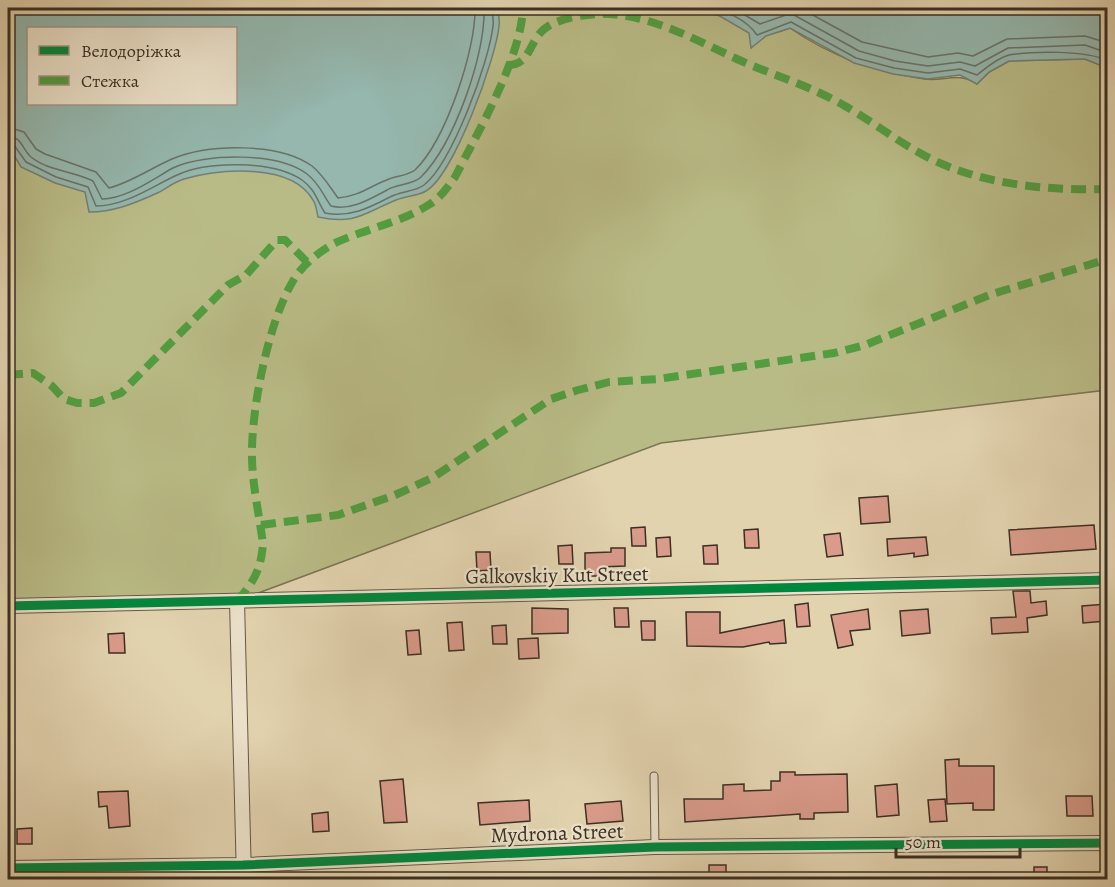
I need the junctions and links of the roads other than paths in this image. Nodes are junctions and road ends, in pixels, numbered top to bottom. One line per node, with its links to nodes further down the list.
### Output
1 (1107, 580): 2 (street, Galkovskiy Kut Street)
2 (237, 601): 3 (street, Galkovskiy Kut Street); 7 (street)
3 (8, 606)
4 (654, 776): 6 (lane)
5 (1107, 843): 6 (street, Mydrona Street)
6 (655, 847): 7 (street, Mydrona Street)
7 (243, 865): 8 (street, Mydrona Street); 9 (street)
8 (8, 868)
9 (244, 879)

